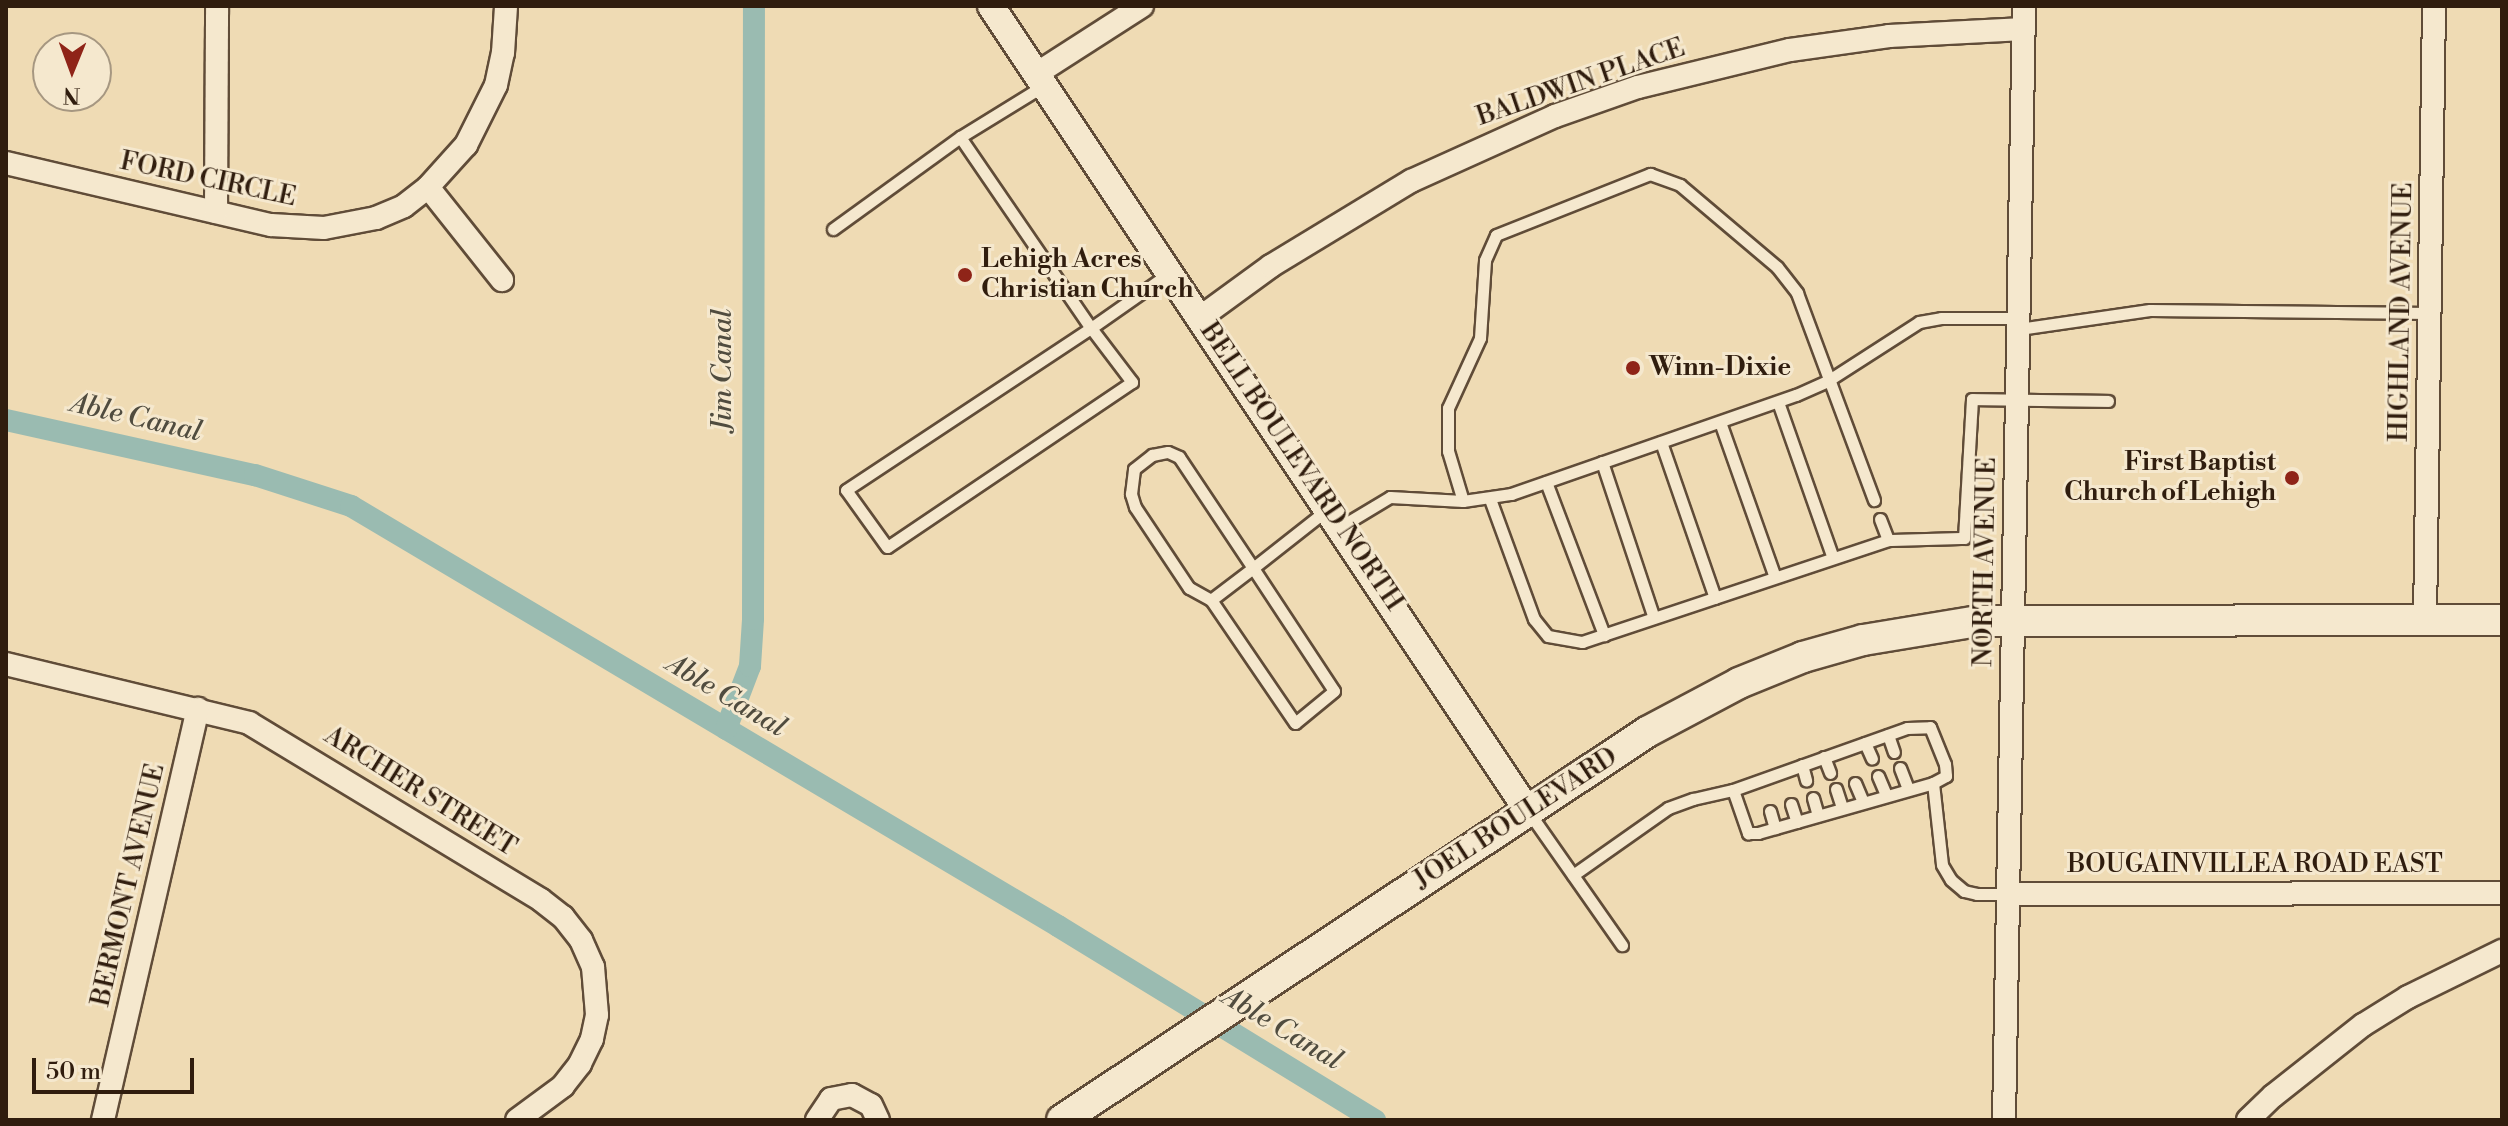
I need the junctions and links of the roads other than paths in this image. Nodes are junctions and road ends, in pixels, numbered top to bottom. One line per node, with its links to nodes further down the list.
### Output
1 (217, 6): 12 (street)
2 (506, 6): 11 (street, FORD CIRCLE)
3 (991, 6): 8 (street, BELL BOULEVARD NORTH)
4 (1142, 6): 8 (street)
5 (2024, 6): 7 (street, NORTH AVENUE)
6 (2434, 6): 16 (street, HIGHLAND AVENUE)
7 (2024, 29): 17 (street, BALDWIN PLACE); 18 (street, NORTH AVENUE)
8 (1040, 80): 9 (lane); 14 (street, BELL BOULEVARD NORTH)
9 (960, 137): 13 (lane); 19 (lane)
10 (6, 163): 12 (street, FORD CIRCLE)
11 (428, 187): 12 (street, FORD CIRCLE); 15 (street)
12 (216, 212)
13 (833, 229)
14 (1171, 272): 17 (street, BELL BOULEVARD NORTH); 19 (lane)
15 (502, 280)
16 (2430, 313): 18 (lane); 41 (street, HIGHLAND AVENUE)
17 (1201, 317): 31 (street, BELL BOULEVARD NORTH)
18 (2019, 323): 20 (lane); 21 (street, NORTH AVENUE)
19 (1091, 328): 19 (lane)
20 (1829, 380): 23 (lane); 29 (lane); 30 (lane)
21 (2017, 400): 22 (lane); 33 (lane); 40 (street, NORTH AVENUE)
22 (2108, 401)
23 (1778, 402): 24 (lane); 34 (lane)
24 (1720, 422): 25 (lane); 36 (lane)
25 (1661, 442): 26 (lane); 37 (lane)
26 (1602, 462): 27 (lane); 39 (lane)
27 (1546, 482): 28 (lane); 43 (lane)
28 (1490, 499): 30 (lane); 43 (lane)
29 (1874, 500)
30 (1463, 501): 31 (lane)
31 (1334, 518): 35 (lane); 72 (street, BELL BOULEVARD NORTH)
32 (1880, 519): 33 (lane)
33 (1888, 540): 34 (lane)
34 (1833, 558): 36 (lane)
35 (1253, 568): 38 (lane); 38 (lane); 38 (lane)
36 (1775, 577): 37 (lane)
37 (1715, 598): 39 (lane)
38 (1211, 600)
39 (1654, 618): 43 (lane)
40 (2013, 620): 41 (main road, JOEL BOULEVARD); 72 (main road, JOEL BOULEVARD); 79 (street, NORTH AVENUE)
41 (2425, 620): 42 (main road, JOEL BOULEVARD)
42 (2502, 620)
43 (1604, 635)
44 (6, 664): 45 (street, ARCHER STREET)
45 (198, 709): 82 (street, BERMONT AVENUE); 83 (street, ARCHER STREET)
46 (1888, 735): 47 (lane); 49 (lane); 61 (lane)
47 (1865, 743): 48 (lane); 51 (lane)
48 (1843, 751): 50 (lane); 53 (lane)
49 (1894, 752)
50 (1824, 757): 52 (lane); 56 (lane)
51 (1872, 759)
52 (1802, 765): 55 (lane); 59 (lane)
53 (1848, 765)
54 (1900, 768): 64 (lane)
55 (1781, 772): 58 (lane); 62 (lane)
56 (1830, 773)
57 (1878, 776): 67 (lane)
58 (1760, 779): 65 (lane); 66 (lane)
59 (1806, 780)
60 (1855, 783): 69 (lane)
61 (1933, 783): 64 (lane); 79 (lane)
62 (1786, 786)
63 (1836, 789): 71 (lane)
64 (1908, 789): 67 (lane)
65 (1733, 790): 76 (lane); 77 (lane)
66 (1765, 794)
67 (1886, 795): 69 (lane)
68 (1813, 798): 74 (lane)
69 (1863, 802): 71 (lane)
70 (1791, 804): 75 (lane)
71 (1842, 808): 74 (lane)
72 (1528, 811): 77 (lane); 86 (main road, JOEL BOULEVARD)
73 (1770, 811): 76 (lane)
74 (1818, 815): 75 (lane)
75 (1797, 822): 76 (lane)
76 (1775, 828)
77 (1573, 875): 80 (lane)
78 (2502, 893): 79 (street, BOUGAINVILLEA ROAD EAST)
79 (2007, 894): 87 (street, NORTH AVENUE)
80 (1622, 945)
81 (2502, 951): 88 (street)
82 (103, 1120)
83 (517, 1120)
84 (817, 1120): 85 (street)
85 (878, 1120)
86 (1062, 1120)
87 (2004, 1120)
88 (2248, 1120)

